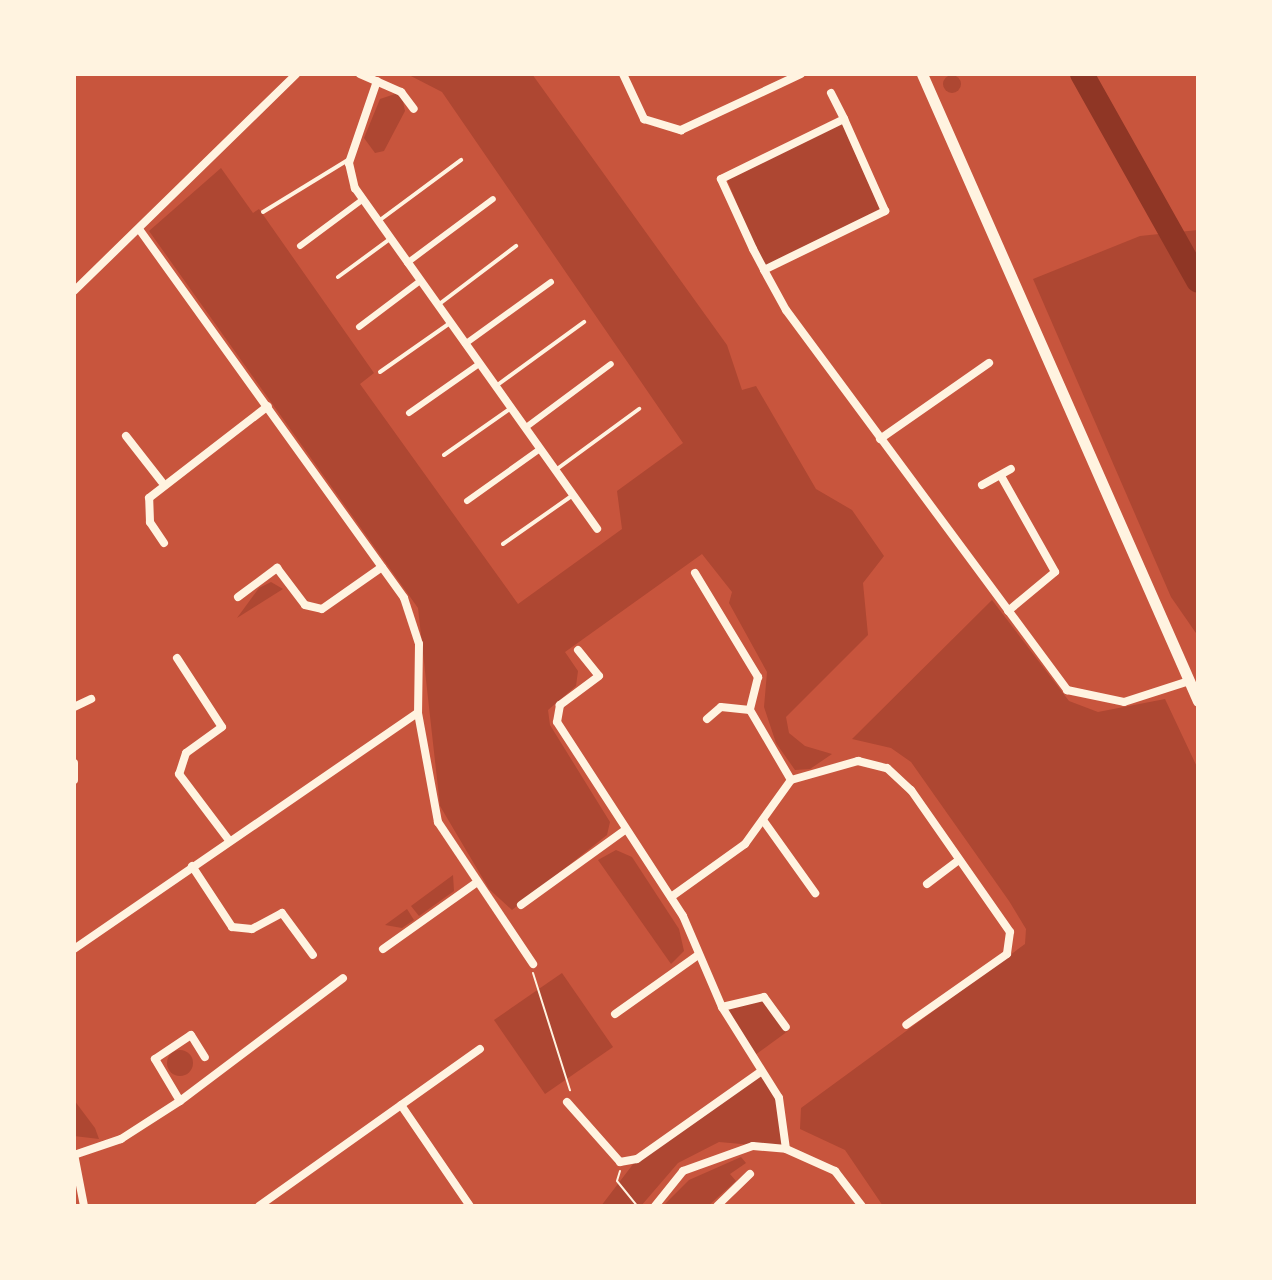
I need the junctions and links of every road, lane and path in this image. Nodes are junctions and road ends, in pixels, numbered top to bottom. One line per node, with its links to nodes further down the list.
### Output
1 (296, 74): 16 (street)
2 (360, 74): 6 (street)
3 (623, 74): 4 (street)
4 (801, 74)
5 (922, 74): 61 (main road)
6 (377, 81): 8 (street); 10 (street)
7 (831, 93): 9 (street)
8 (414, 109)
9 (844, 119): 21 (street); 21 (street)
10 (350, 159): 13 (street); 14 (lane)
11 (461, 160): 15 (lane)
12 (493, 199): 20 (street)
13 (362, 200): 15 (street); 18 (street)
14 (263, 212)
15 (378, 222): 17 (street)
16 (139, 229): 25 (street); 36 (street)
17 (390, 239): 20 (street); 22 (lane)
18 (300, 246)
19 (516, 246): 26 (lane)
20 (407, 263): 23 (street)
21 (764, 270): 42 (street)
22 (338, 277)
23 (420, 281): 26 (street); 29 (street)
24 (551, 282): 30 (street)
25 (74, 291)
26 (438, 306): 28 (street)
27 (584, 322): 35 (lane)
28 (450, 323): 30 (street); 34 (lane)
29 (359, 327)
30 (465, 344): 32 (street)
31 (989, 363): 42 (street)
32 (479, 364): 35 (street); 39 (street)
33 (611, 364): 40 (street)
34 (380, 372)
35 (496, 386): 37 (street)
36 (268, 406): 48 (street); 55 (street)
37 (511, 408): 40 (street); 44 (lane)
38 (639, 409): 46 (lane)
39 (409, 413)
40 (525, 428): 43 (street)
41 (126, 436): 48 (street)
42 (880, 439): 58 (street)
43 (540, 449): 46 (street); 51 (street)
44 (444, 455)
45 (1011, 469): 47 (street)
46 (555, 470): 50 (street)
47 (1001, 476): 49 (street); 58 (street)
48 (162, 482): 53 (street)
49 (982, 485)
50 (573, 495): 52 (street); 54 (lane)
51 (467, 501)
52 (597, 529)
53 (164, 543)
54 (503, 544)
55 (382, 567): 57 (street); 66 (street)
56 (695, 573): 65 (street)
57 (238, 597)
58 (1008, 611): 61 (street)
59 (578, 650): 72 (street)
60 (177, 658): 73 (street)
61 (1189, 681): 63 (main road)
62 (91, 699): 64 (street)
63 (1198, 701)
64 (74, 707)
65 (750, 710): 67 (street); 70 (street)
66 (418, 713): 73 (street); 76 (street)
67 (707, 719)
68 (74, 763): 69 (street)
69 (74, 780)
70 (791, 780): 71 (street); 74 (street)
71 (763, 820): 78 (street); 79 (street)
72 (625, 830): 79 (street); 80 (street)
73 (228, 839): 75 (street)
74 (957, 861): 77 (street); 89 (street)
75 (192, 866): 81 (street); 83 (street)
76 (476, 883): 82 (street); 85 (street)
77 (927, 884)
78 (815, 893)
79 (671, 897): 84 (street)
80 (521, 905)
81 (74, 949)
82 (383, 949)
83 (313, 955)
84 (698, 955): 87 (street); 88 (street)
85 (533, 964): 95 (path)
86 (343, 978): 94 (street)
87 (722, 1007): 90 (street); 93 (street)
88 (615, 1014)
89 (906, 1025)
90 (786, 1027)
91 (480, 1049): 96 (street)
92 (205, 1057): 94 (street)
93 (759, 1073): 97 (street); 99 (street)
94 (180, 1101): 98 (street)
95 (567, 1102): 99 (street)
96 (401, 1105): 101 (street); 104 (street)
97 (786, 1149): 106 (street); 108 (street)
98 (74, 1154): 102 (street)
99 (620, 1162): 105 (path)
100 (750, 1174): 107 (street)
101 (270, 1203): 103 (street)
102 (84, 1206)
103 (259, 1206)
104 (470, 1206)
105 (637, 1206)
106 (655, 1206)
107 (717, 1206)
108 (862, 1206)

